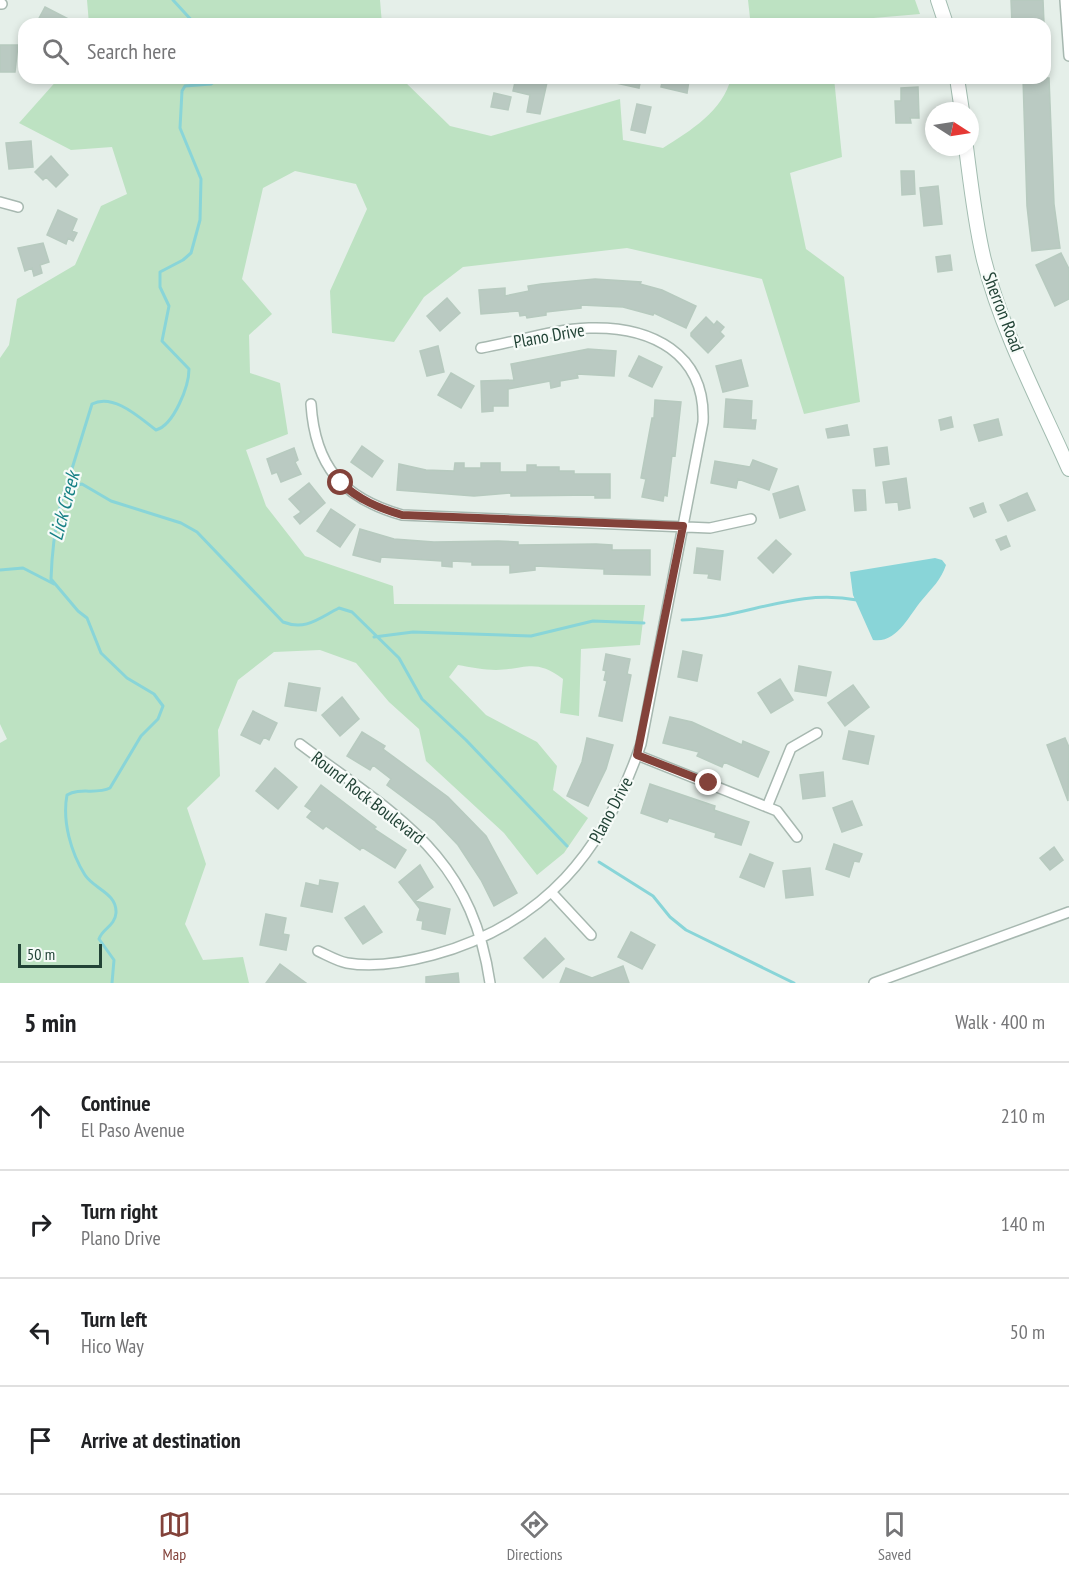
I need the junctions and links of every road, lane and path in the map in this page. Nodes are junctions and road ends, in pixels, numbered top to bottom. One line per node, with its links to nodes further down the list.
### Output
1 (938, 0): 3 (main road)
2 (1065, 0): 4 (street)
3 (944, 18)
4 (1069, 56)
5 (958, 84): 6 (main road)
6 (961, 102)
7 (967, 156): 12 (main road, Sherron Road)
8 (0, 202): 9 (street)
9 (18, 207)
10 (481, 348): 14 (street, Plano Drive)
11 (311, 404): 14 (street)
12 (1069, 469)
13 (751, 519): 14 (street)
14 (683, 526): 17 (street, Plano Drive)
15 (817, 733): 18 (street)
16 (300, 744): 23 (street, Round Rock Boulevard)
17 (637, 755): 18 (street); 20 (street, Plano Drive)
18 (767, 807): 19 (street)
19 (797, 837)
20 (552, 893): 22 (street); 23 (street, Plano Drive)
21 (1069, 912): 26 (street)
22 (591, 935)
23 (482, 939): 24 (street, Plano Drive); 25 (street, Round Rock Boulevard)
24 (318, 951)
25 (490, 983)
26 (874, 983)

